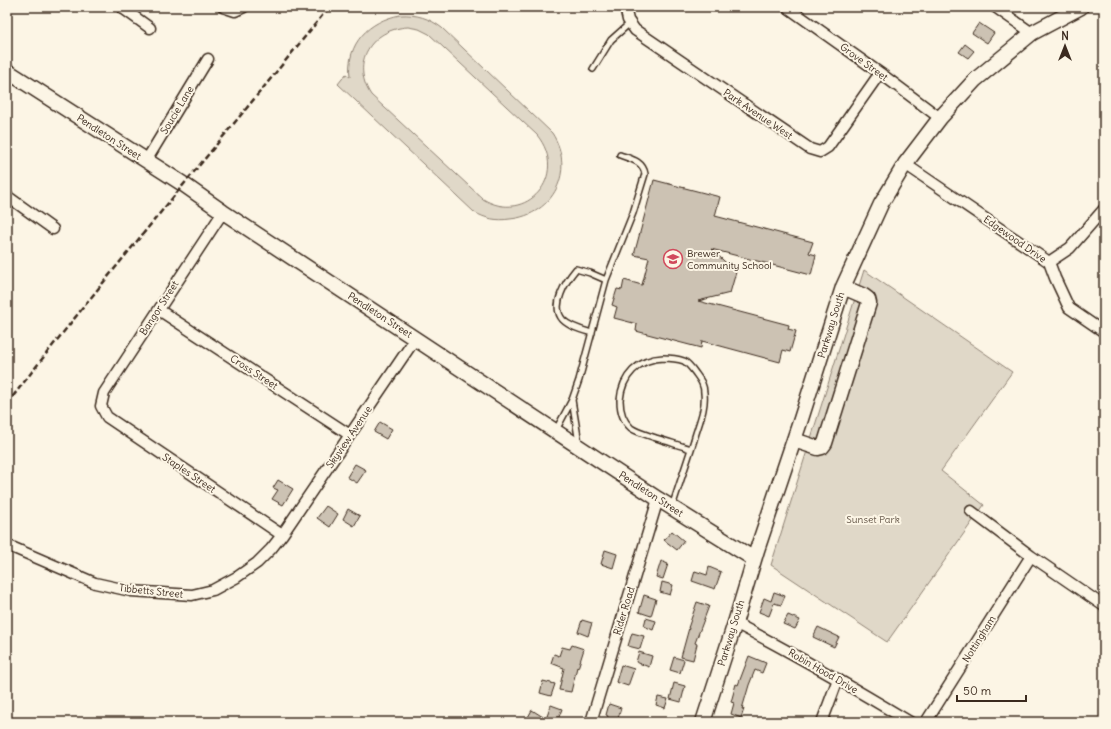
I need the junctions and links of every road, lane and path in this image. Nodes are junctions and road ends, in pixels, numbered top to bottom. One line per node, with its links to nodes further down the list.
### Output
1 (121, 7): 9 (street)
2 (223, 7): 3 (street)
3 (244, 7)
4 (626, 7): 8 (street)
5 (787, 7): 14 (street, Grove Street)
6 (995, 7): 10 (street)
7 (1081, 7): 10 (street, Parkway South)
8 (630, 23): 12 (lane); 14 (street, Park Avenue West)
9 (150, 28)
10 (1032, 33): 15 (street, Parkway South)
11 (208, 59): 17 (street, Soucie Lane)
12 (593, 69)
13 (7, 71): 17 (street, Pendleton Street)
14 (880, 73): 15 (street, Grove Street)
15 (940, 118): 18 (street, Parkway South)
16 (620, 155): 24 (lane)
17 (146, 161): 21 (street, Pendleton Street)
18 (905, 164): 23 (street, Edgewood Drive); 25 (street, Parkway South)
19 (7, 196): 22 (street)
20 (1104, 209): 23 (street)
21 (223, 212): 26 (street, Bangor Street); 29 (street, Pendleton Street)
22 (53, 229)
23 (1049, 262): 27 (street, Edgewood Drive)
24 (606, 280): 28 (lane); 28 (lane)
25 (842, 287): 34 (street, Parkway South); 34 (street)
26 (158, 310): 31 (street, Bangor Street); 33 (street, Cross Street)
27 (1104, 332)
28 (592, 333): 30 (lane)
29 (415, 339): 32 (street, Pendleton Street); 33 (street, Skyview Avenue)
30 (572, 400): 32 (lane); 35 (lane)
31 (101, 406): 40 (street, Staples Street)
32 (555, 431): 35 (street, Pendleton Street)
33 (350, 435): 40 (street, Skyview Avenue)
34 (794, 440): 43 (street, Parkway South)
35 (580, 448): 37 (street, Pendleton Street)
36 (691, 449): 36 (lane); 38 (lane)
37 (658, 499): 38 (street, Pendleton Street); 47 (street, Rider Road)
38 (672, 508): 43 (street, Pendleton Street)
39 (971, 511): 42 (street)
40 (282, 535): 41 (street, Tibbetts Street)
41 (7, 545)
42 (1031, 556): 44 (street); 51 (street, Nottingham)
43 (754, 559): 45 (street, Parkway South)
44 (1104, 606)
45 (735, 623): 46 (street, Robin Hood Drive); 48 (street, Parkway South)
46 (838, 679): 49 (street); 50 (street, Robin Hood Drive)
47 (591, 722)
48 (703, 722)
49 (822, 722)
50 (910, 722)
51 (926, 722)

